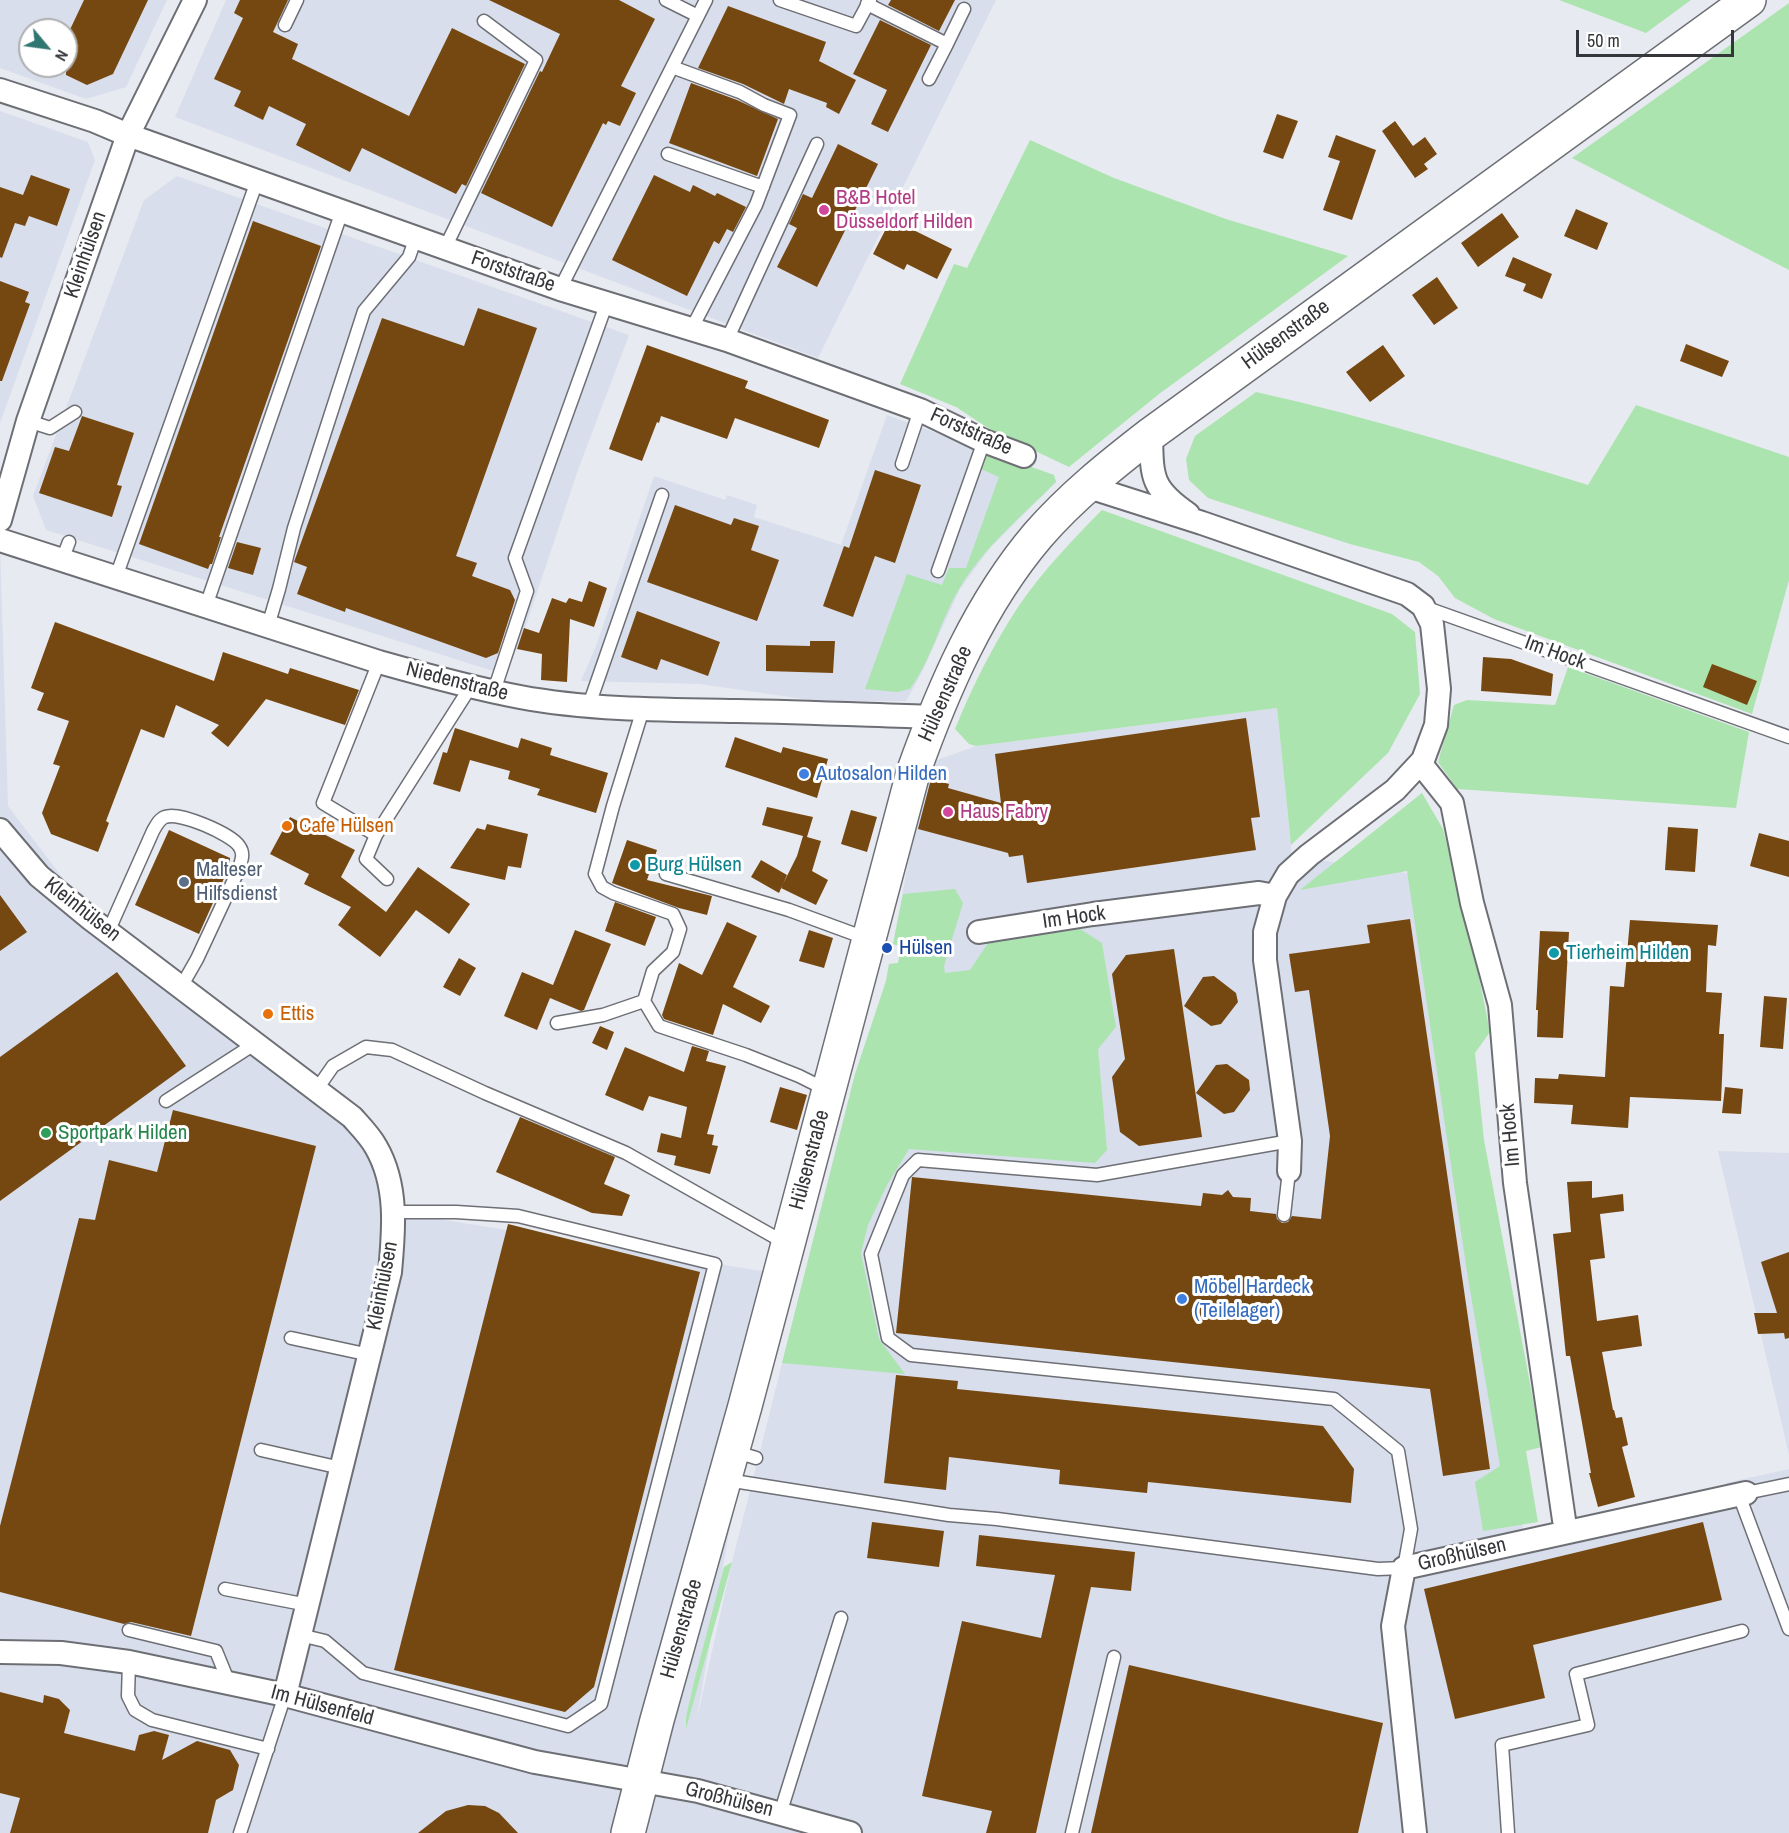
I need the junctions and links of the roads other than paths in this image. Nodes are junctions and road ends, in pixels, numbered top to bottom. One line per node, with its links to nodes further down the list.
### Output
1 (195, 0): 16 (street, Kleinhülsen)
2 (297, 0): 11 (lane)
3 (666, 0): 9 (lane)
4 (706, 0): 9 (lane)
5 (780, 0): 7 (lane)
6 (1749, 0): 31 (main road, Hülsenstraße)
7 (868, 2): 12 (lane)
8 (964, 9): 12 (lane)
9 (698, 16): 13 (lane)
10 (484, 21): 23 (lane)
11 (285, 25)
12 (947, 44): 14 (lane)
13 (672, 67): 20 (lane); 24 (lane)
14 (929, 80)
15 (0, 90): 16 (street, Forststraße)
16 (128, 135): 19 (street, Forststraße); 30 (street, Kleinhülsen)
17 (817, 144): 27 (lane)
18 (668, 154): 20 (lane)
19 (257, 181): 21 (street, Forststraße); 41 (lane)
20 (763, 187): 26 (lane)
21 (342, 211): 22 (street, Forststraße); 42 (lane)
22 (416, 237): 23 (street, Forststraße); 44 (lane)
23 (445, 248): 24 (street, Forststraße)
24 (560, 289): 25 (street, Forststraße)
25 (607, 302): 26 (street, Forststraße); 47 (lane)
26 (692, 328): 27 (street, Forststraße)
27 (727, 340): 28 (street, Forststraße)
28 (920, 410): 32 (street, Forststraße); 34 (lane)
29 (75, 412): 30 (lane)
30 (28, 421): 37 (street, Kleinhülsen)
31 (1151, 434): 35 (main road, Hülsenstraße); 38 (street, Im Hock)
32 (984, 441): 33 (street, Forststraße); 40 (lane)
33 (1024, 456)
34 (902, 464)
35 (1086, 486): 38 (street, Im Hock); 50 (main road, Hülsenstraße)
36 (662, 495): 48 (lane)
37 (0, 520)
38 (1202, 523): 43 (street, Im Hock)
39 (0, 540): 41 (street, Niedenstraße)
40 (938, 571)
41 (116, 578): 42 (street, Niedenstraße)
42 (206, 606): 44 (street, Niedenstraße)
43 (1423, 606): 51 (lane, Im Hock); 52 (street)
44 (268, 626): 45 (street, Niedenstraße)
45 (379, 662): 46 (street, Niedenstraße); 53 (lane)
46 (471, 686): 47 (street, Niedenstraße); 53 (lane)
47 (495, 691): 48 (street, Niedenstraße)
48 (589, 705): 49 (street, Niedenstraße)
49 (643, 709): 50 (street, Niedenstraße); 62 (lane)
50 (933, 717): 60 (main road, Hülsenstraße)
51 (1789, 737)
52 (1421, 764): 57 (street); 80 (street, Im Hock)
53 (376, 835): 56 (lane)
54 (2, 838): 58 (street, Kleinhülsen)
55 (666, 874): 60 (lane)
56 (387, 879)
57 (1275, 896): 59 (street, Im Hock); 68 (street)
58 (108, 932): 61 (street, Kleinhülsen); 61 (lane)
59 (979, 932)
60 (869, 939): 66 (main road, Hülsenstraße)
61 (181, 987): 64 (street, Kleinhülsen)
62 (644, 1001): 63 (lane); 66 (lane)
63 (557, 1023)
64 (256, 1043): 65 (street, Kleinhülsen); 67 (lane)
65 (317, 1089): 70 (street, Kleinhülsen); 72 (lane)
66 (829, 1091): 72 (main road, Hülsenstraße)
67 (166, 1101)
68 (1290, 1141): 69 (street); 81 (lane)
69 (1289, 1171): 71 (lane)
70 (392, 1212): 74 (street, Kleinhülsen); 88 (lane)
71 (1284, 1215)
72 (788, 1245): 76 (main road, Hülsenstraße)
73 (291, 1338): 74 (lane)
74 (370, 1355): 77 (street, Kleinhülsen)
75 (261, 1450): 77 (lane)
76 (737, 1463): 81 (lane); 95 (main road, Hülsenstraße)
77 (342, 1468): 83 (street, Kleinhülsen)
78 (1789, 1484): 79 (lane)
79 (1742, 1494): 81 (street, Großhülsen); 85 (lane)
80 (1564, 1520)
81 (1404, 1568): 101 (street, Großhülsen)
82 (225, 1589): 83 (lane)
83 (308, 1605): 88 (street, Kleinhülsen)
84 (841, 1618): 96 (lane)
85 (1789, 1629)
86 (129, 1630): 92 (lane)
87 (1742, 1631): 102 (lane)
88 (300, 1635): 93 (street, Kleinhülsen)
89 (0, 1652): 91 (street, Im Hülsenfeld)
90 (1114, 1657): 100 (lane)
91 (129, 1662): 92 (street, Im Hülsenfeld); 94 (lane)
92 (229, 1683): 93 (street, Im Hülsenfeld)
93 (285, 1695): 94 (lane); 95 (street, Im Hülsenfeld)
94 (268, 1749): 97 (lane)
95 (642, 1780): 96 (street, Großhülsen); 98 (main road, Hülsenstraße)
96 (780, 1814): 99 (street, Großhülsen)
97 (240, 1833)
98 (628, 1833)
99 (850, 1833)
100 (1072, 1833)
101 (1415, 1833)
102 (1508, 1833)

